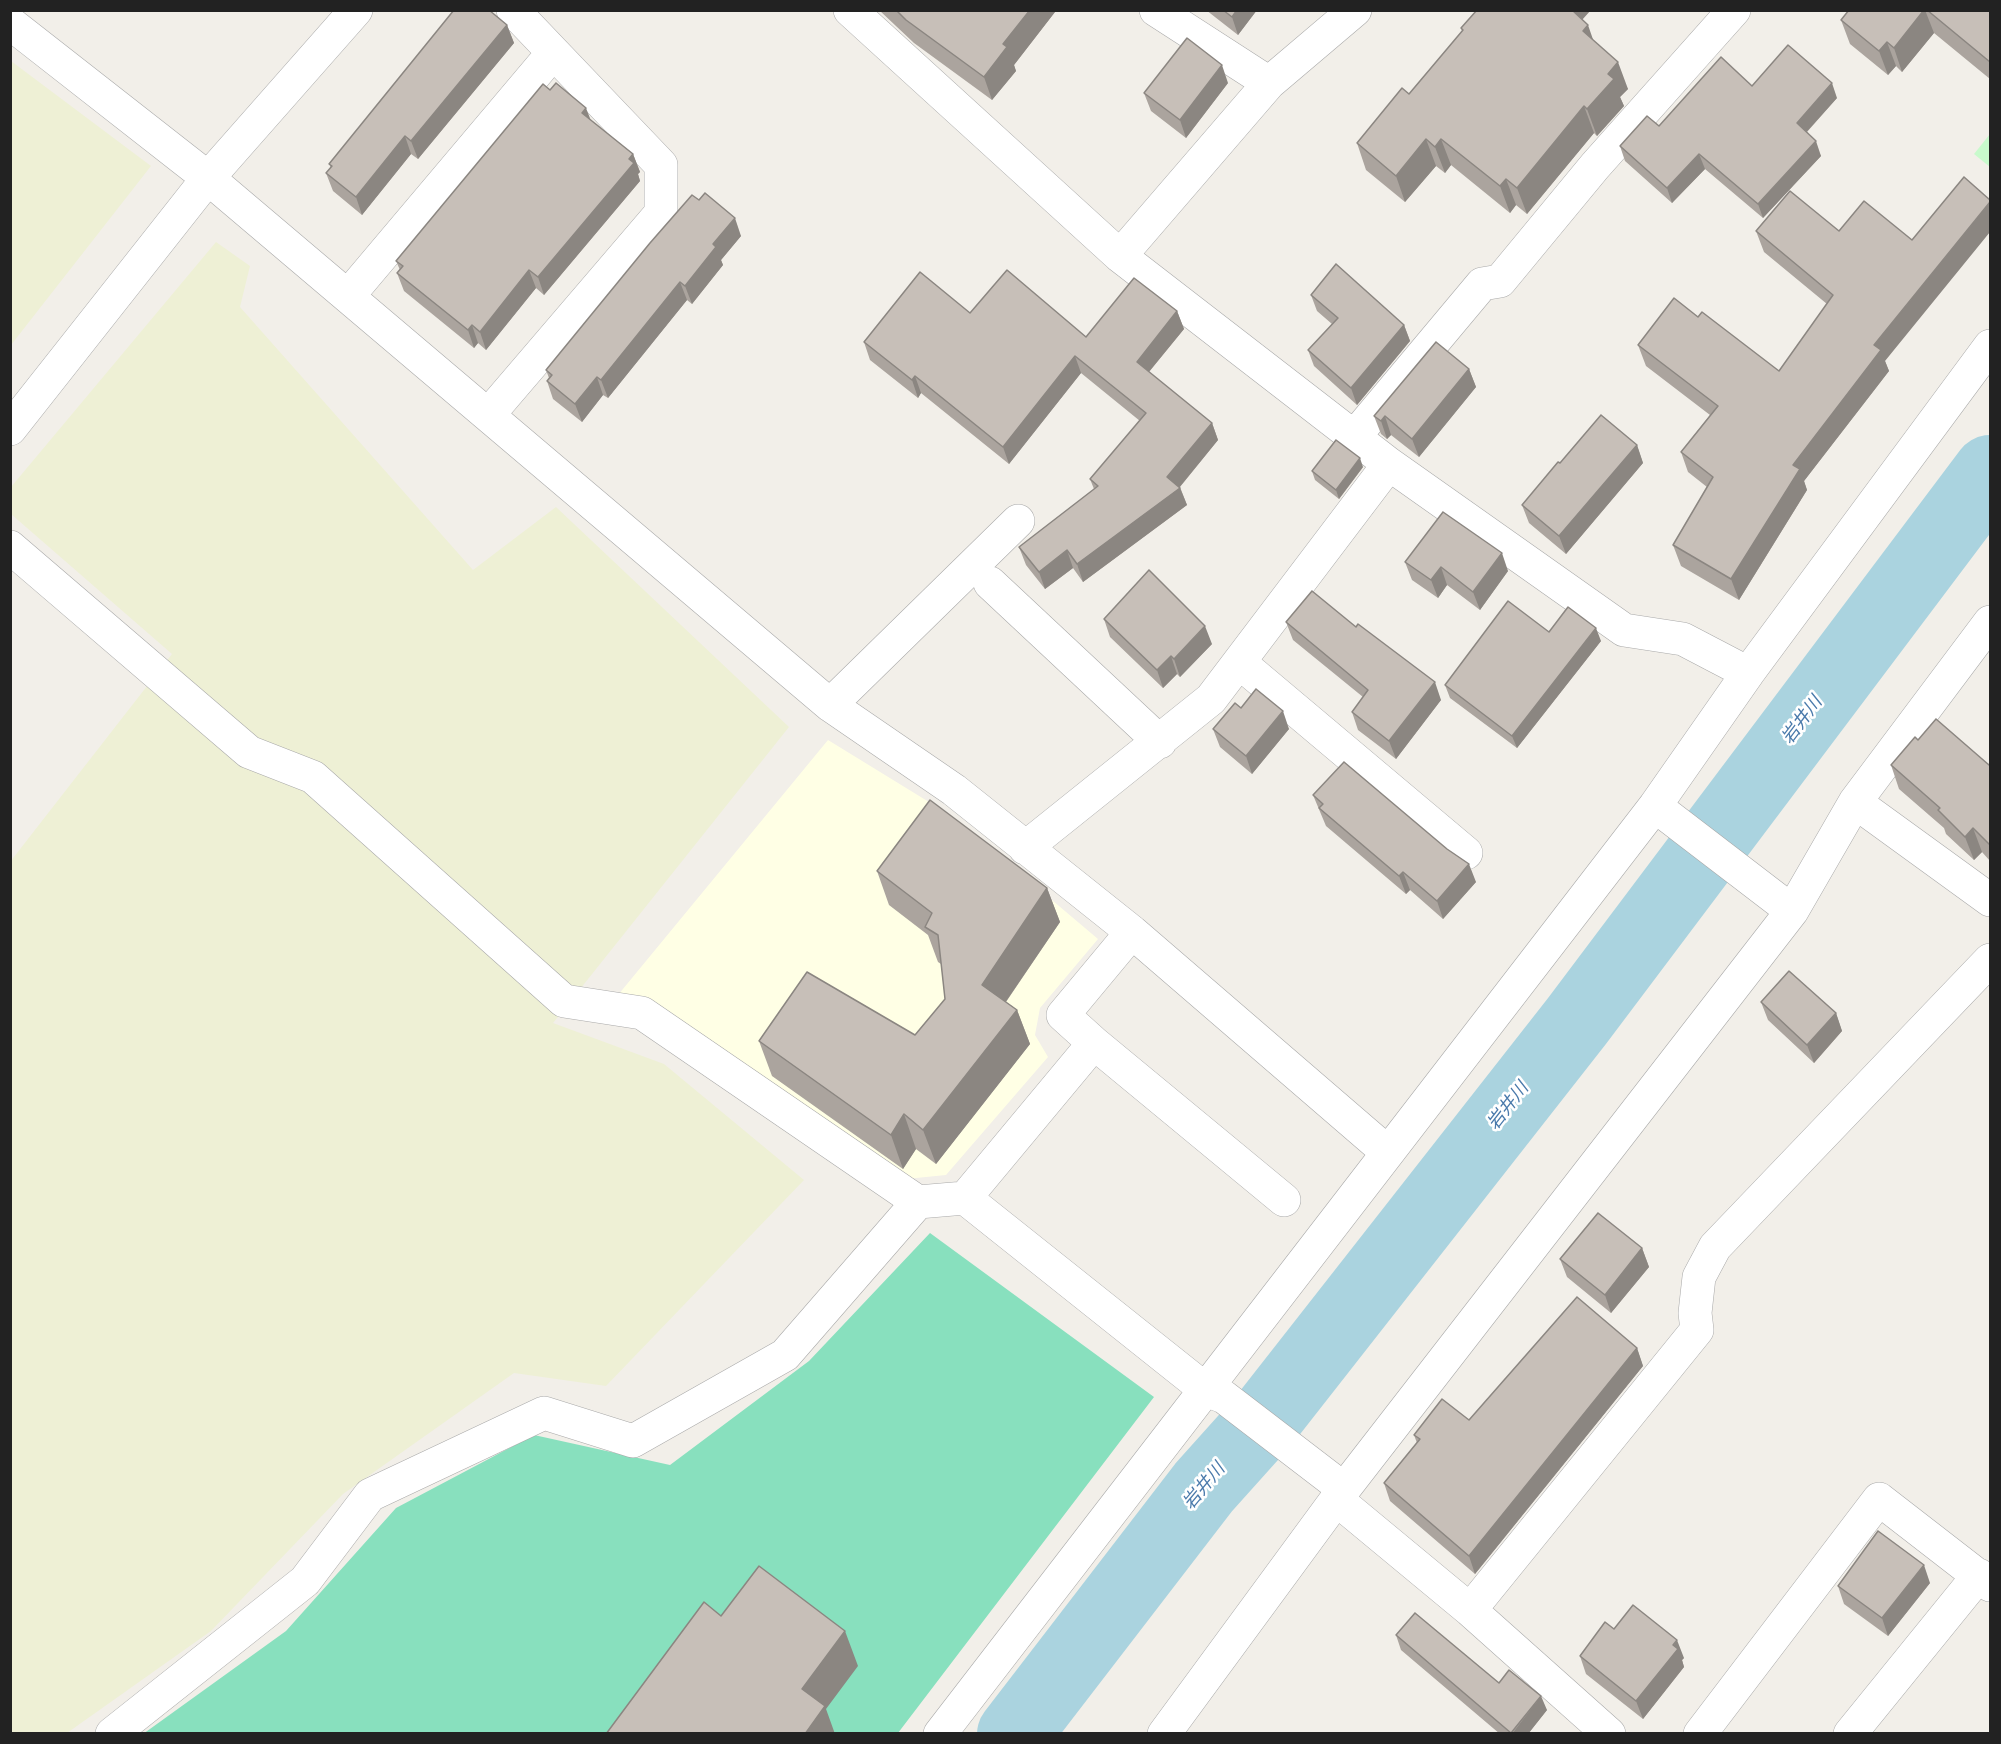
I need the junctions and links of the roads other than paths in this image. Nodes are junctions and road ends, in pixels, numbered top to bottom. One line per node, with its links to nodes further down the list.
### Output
1 (356, 10): 10 (street)
2 (513, 10): 8 (street)
3 (850, 10): 11 (street)
4 (1156, 10): 9 (street)
5 (1355, 10): 9 (street)
6 (1734, 10): 16 (street)
7 (10, 23): 10 (street)
8 (554, 53): 12 (street); 14 (street)
9 (1269, 83): 11 (street)
10 (208, 178): 12 (street); 15 (street)
11 (1120, 256): 16 (street)
12 (348, 296): 14 (street)
13 (1990, 346): 23 (street)
14 (489, 414): 24 (street)
15 (10, 429)
16 (1354, 437): 17 (street)
17 (1389, 464): 22 (street); 23 (street)
18 (1018, 521): 24 (street)
19 (10, 548): 38 (street)
20 (990, 583): 25 (street)
21 (1990, 622): 26 (street)
22 (1239, 662): 25 (street); 29 (street)
23 (1748, 673): 27 (street)
24 (830, 705): 28 (street)
25 (1160, 742): 28 (street)
26 (1855, 802): 30 (street); 31 (street)
27 (1663, 812): 31 (street); 35 (street)
28 (1025, 848): 32 (street)
29 (1466, 854)
30 (1990, 900)
31 (1781, 903): 40 (street)
32 (1132, 933): 34 (street); 35 (street)
33 (1990, 960): 42 (street)
34 (1094, 1043): 36 (street); 37 (street)
35 (1386, 1151): 39 (street)
36 (965, 1198): 38 (street); 39 (street)
37 (1284, 1200)
38 (918, 1202): 44 (street)
39 (1215, 1394): 40 (street); 45 (street)
40 (1337, 1489): 42 (street); 43 (street)
41 (1984, 1580): 49 (street); 50 (street)
42 (1470, 1610): 48 (street)
43 (1202, 1681): 46 (street); 47 (street)
44 (112, 1734)
45 (940, 1734)
46 (1164, 1734)
47 (1187, 1734)
48 (1609, 1734)
49 (1700, 1734)
50 (1851, 1734)

